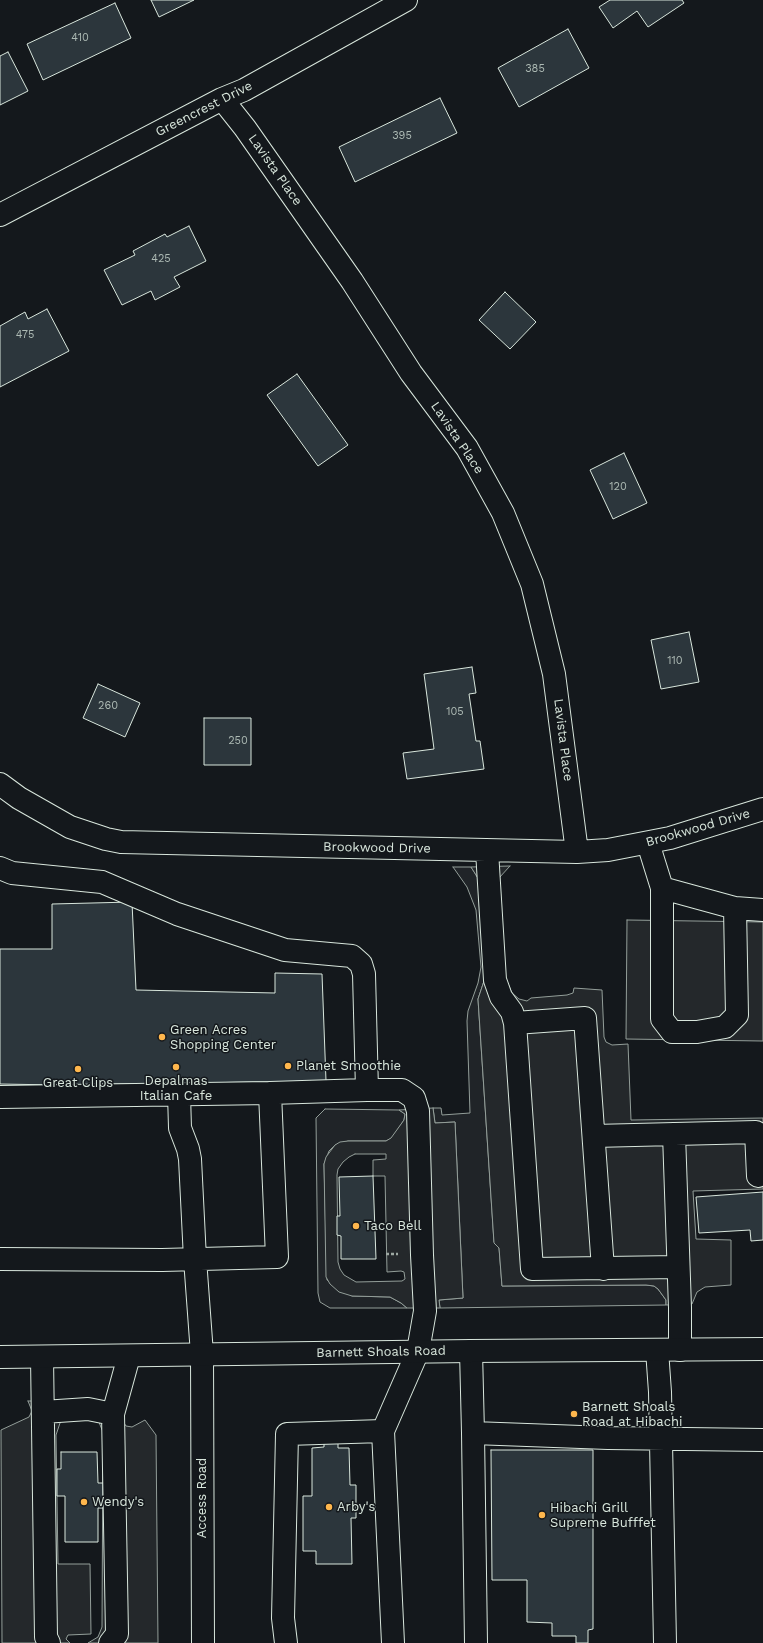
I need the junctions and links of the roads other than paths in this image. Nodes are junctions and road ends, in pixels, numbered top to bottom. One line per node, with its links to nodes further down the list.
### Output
1 (406, 0): 2 (street, Greencrest Drive)
2 (222, 99): 3 (street, Greencrest Drive); 8 (street, Lavista Place)
3 (0, 215)
4 (0, 784): 7 (street, Brookwood Drive)
5 (763, 809): 6 (street, Brookwood Drive)
6 (648, 843): 8 (street, Brookwood Drive); 10 (street)
7 (487, 851): 8 (street, Brookwood Drive); 13 (street)
8 (577, 852)
9 (0, 868): 14 (street)
10 (662, 888): 11 (street); 11 (street)
11 (735, 908): 12 (street)
12 (763, 910)
13 (515, 1023): 19 (street); 24 (street)
14 (367, 1090): 15 (street); 28 (street)
15 (270, 1093): 16 (street); 22 (street)
16 (179, 1094): 17 (street); 22 (street, Access Road)
17 (0, 1097)
18 (674, 1134): 19 (street); 20 (street); 23 (street)
19 (594, 1136): 24 (street)
20 (758, 1176)
21 (0, 1259): 22 (street)
22 (195, 1259): 30 (street, Access Road)
23 (678, 1267): 24 (street); 27 (street)
24 (603, 1269)
25 (763, 1349): 27 (street, Barnett Shoals Road)
26 (657, 1350): 27 (street, Barnett Shoals Road); 29 (street, Barnett Shoals Road); 38 (street)
27 (680, 1350)
28 (418, 1351): 29 (street, Barnett Shoals Road); 30 (street, Barnett Shoals Road); 36 (street)
29 (470, 1351): 37 (street)
30 (202, 1354): 31 (street, Barnett Shoals Road); 42 (street, Access Road)
31 (129, 1356): 33 (street, Barnett Shoals Road); 35 (street)
32 (0, 1357): 33 (street, Barnett Shoals Road)
33 (42, 1357): 34 (street)
34 (43, 1412): 35 (street); 40 (street)
35 (113, 1414): 41 (street)
36 (383, 1431): 43 (street); 44 (street)
37 (473, 1433): 38 (street); 45 (street)
38 (660, 1439): 39 (street); 46 (street)
39 (763, 1440)
40 (48, 1643)
41 (110, 1643)
42 (203, 1643)
43 (286, 1643)
44 (392, 1643)
45 (476, 1643)
46 (665, 1643)

